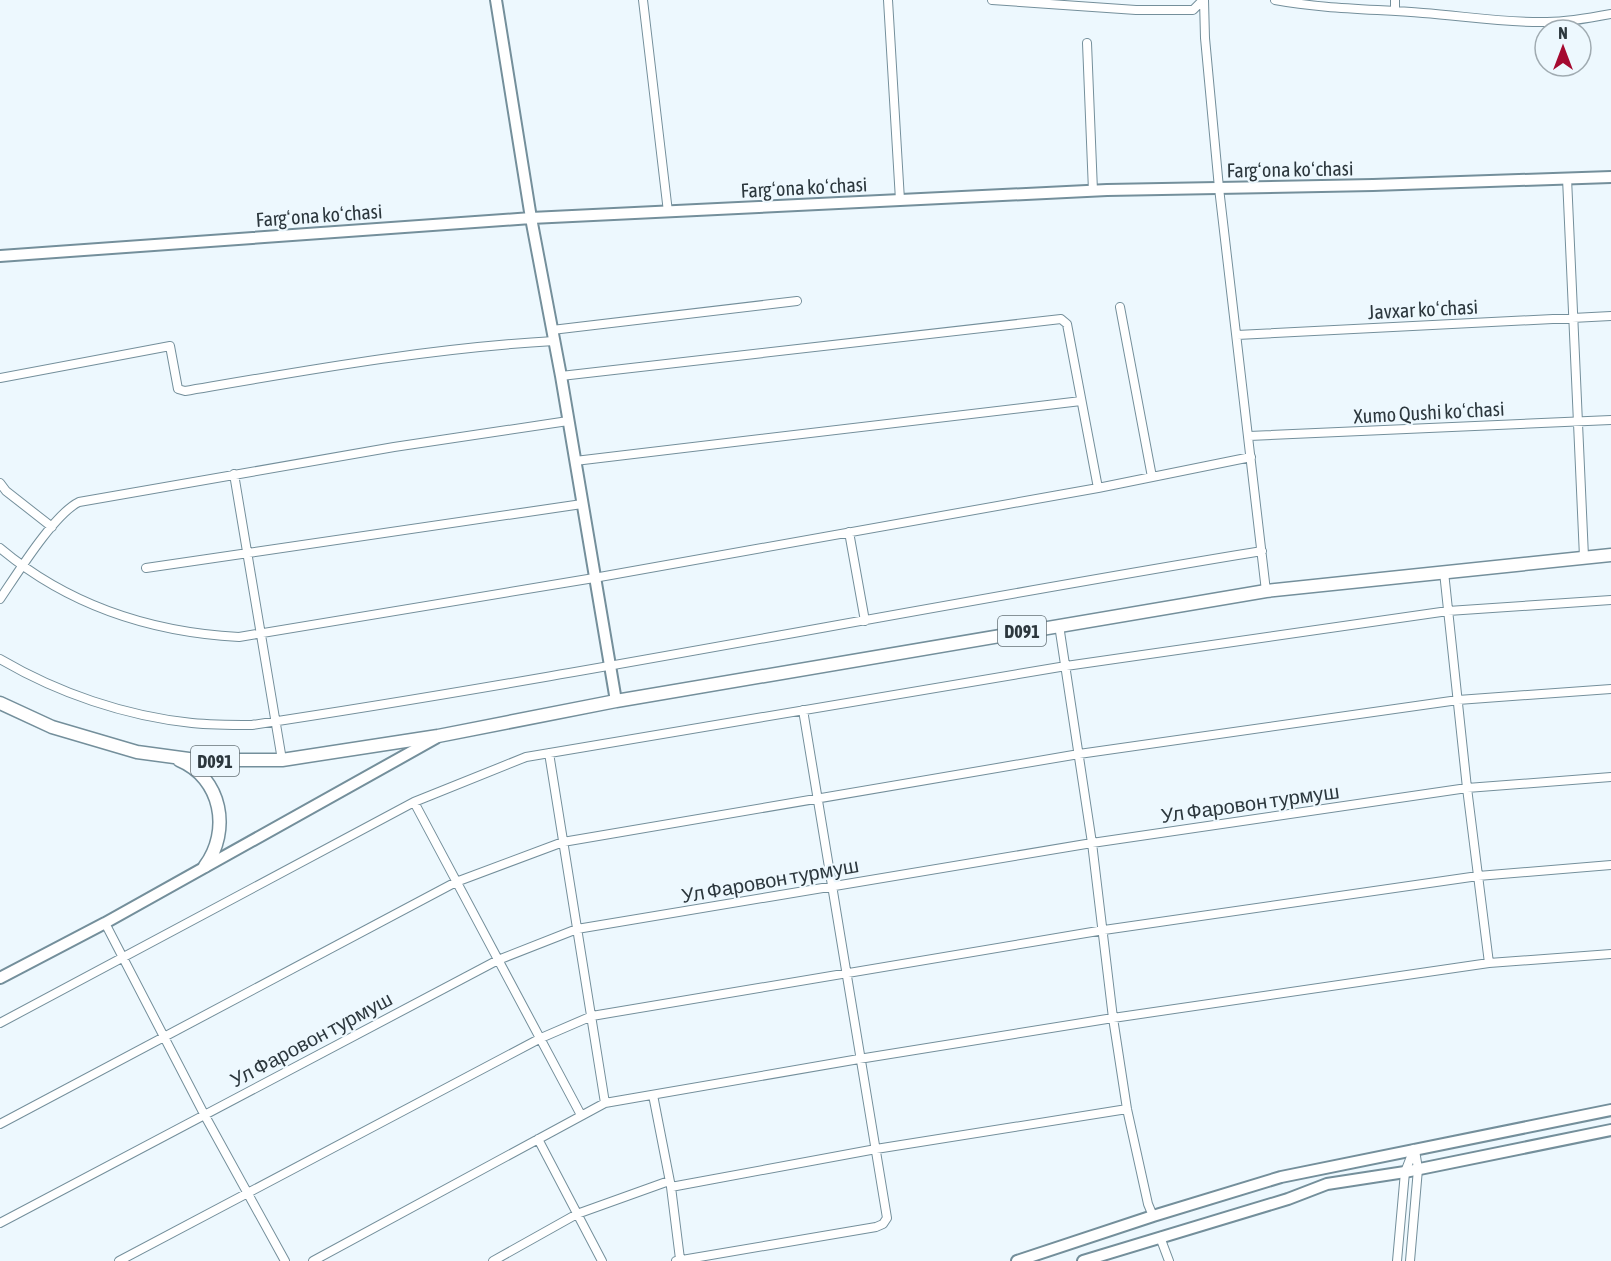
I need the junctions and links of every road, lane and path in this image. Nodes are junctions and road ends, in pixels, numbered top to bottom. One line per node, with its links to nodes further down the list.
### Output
1 (496, 0): 17 (street)
2 (643, 0): 16 (street)
3 (888, 0): 15 (street)
4 (992, 0): 5 (street)
5 (1204, 0): 13 (street)
6 (1275, 0): 8 (street)
7 (1395, 0): 8 (street)
8 (1395, 11): 9 (street)
9 (1611, 14)
10 (1087, 43): 14 (street)
11 (1611, 177): 12 (street, Fargʻona koʻchasi)
12 (1567, 178): 13 (street, Fargʻona koʻchasi); 22 (street)
13 (1218, 188): 14 (street, Fargʻona koʻchasi); 23 (street)
14 (1094, 190): 15 (street, Fargʻona koʻchasi)
15 (900, 200): 16 (street, Fargʻona koʻchasi)
16 (668, 212): 17 (street, Fargʻona koʻchasi)
17 (531, 218): 18 (street, Fargʻona koʻchasi); 24 (street)
18 (0, 256)
19 (797, 301): 24 (street)
20 (1120, 307): 35 (street)
21 (1611, 316): 22 (street, Javxar koʻchasi)
22 (1574, 317): 23 (street, Javxar koʻchasi); 30 (street)
23 (1237, 335): 31 (street)
24 (553, 336): 25 (street); 26 (street)
25 (561, 376): 27 (street); 29 (street)
26 (0, 378)
27 (1081, 400): 33 (street); 37 (street)
28 (1611, 420): 30 (street, Xumo Qushi koʻchasi)
29 (568, 421): 33 (street); 34 (street)
30 (1579, 421): 31 (street, Xumo Qushi koʻchasi); 45 (street)
31 (1249, 436): 32 (street)
32 (1251, 457): 35 (street); 42 (street)
33 (575, 461): 38 (street)
34 (234, 474): 39 (street); 43 (street)
35 (1152, 477): 37 (street)
36 (0, 483): 39 (street)
37 (1098, 488): 40 (street)
38 (582, 504): 43 (street); 49 (street)
39 (52, 527): 46 (street)
40 (849, 532): 49 (street); 54 (street)
41 (0, 548): 46 (street)
42 (1262, 551): 50 (street); 54 (street)
43 (248, 553): 47 (street); 56 (street)
44 (1611, 555): 45 (main road, D091)
45 (1584, 557): 48 (main road, D091)
46 (22, 567): 51 (street); 56 (street)
47 (146, 568)
48 (1444, 572): 50 (main road, D091); 53 (street)
49 (594, 578): 56 (street); 58 (street)
50 (1266, 591): 55 (main road, D091)
51 (0, 599)
52 (1611, 600): 53 (street)
53 (1448, 612): 59 (street); 61 (street)
54 (865, 621): 58 (street)
55 (1059, 625): 59 (street); 62 (main road, D091)
56 (261, 635): 65 (street)
57 (0, 658): 65 (street)
58 (609, 666): 62 (street); 65 (street)
59 (1065, 666): 64 (street); 68 (street)
60 (1611, 689): 61 (street)
61 (1458, 700): 68 (street); 72 (street)
62 (616, 701): 66 (main road, D091)
63 (0, 704): 69 (main road, D091)
64 (803, 710): 67 (street); 73 (street)
65 (276, 722): 70 (street)
66 (438, 736): 70 (main road, D091); 78 (street)
67 (549, 753): 74 (street); 75 (street)
68 (1079, 754): 73 (street); 76 (street)
69 (166, 757): 70 (main road, D091); 78 (main road)
70 (282, 760)
71 (1611, 777): 72 (street, Ул Фаровон турмуш)
72 (1467, 788): 76 (street, Ул Фаровон турмуш); 79 (street)
73 (818, 798): 75 (street); 81 (street)
74 (414, 802): 80 (street); 86 (street)
75 (563, 842): 80 (street); 83 (street)
76 (1092, 843): 81 (street, Ул Фаровон турмуш); 84 (street)
77 (1611, 865): 79 (street)
78 (205, 866): 82 (street)
79 (1478, 876): 84 (street); 88 (street)
80 (456, 882): 87 (street); 94 (street)
81 (831, 886): 83 (street, Ул Фаровон турмуш); 89 (street)
82 (105, 923): 86 (street); 90 (street)
83 (577, 929): 87 (street, Ул Фаровон турмуш); 91 (street)
84 (1104, 930): 89 (street); 92 (street)
85 (1611, 954): 88 (street)
86 (122, 957): 93 (street); 94 (street)
87 (498, 960): 95 (street); 101 (street, Ул Фаровон турмуш)
88 (1489, 963): 92 (street)
89 (847, 974): 91 (street); 96 (street)
90 (0, 978)
91 (592, 1016): 95 (street); 98 (street)
92 (1113, 1018): 96 (street); 99 (street)
93 (0, 1023)
94 (165, 1036): 101 (street); 103 (street)
95 (541, 1038): 102 (street); 113 (street)
96 (859, 1059): 97 (street); 106 (street)
97 (653, 1095): 98 (street); 112 (street)
98 (605, 1103): 102 (street)
99 (1127, 1109): 106 (street); 115 (street)
100 (1611, 1110): 107 (street)
101 (204, 1114): 113 (street); 116 (street, Ул Фаровон турмуш)
102 (580, 1115): 105 (street)
103 (0, 1124)
104 (1611, 1130): 109 (street)
105 (538, 1139): 114 (street); 121 (street)
106 (876, 1149): 112 (street); 118 (street)
107 (1414, 1149): 108 (street); 109 (street); 110 (street)
108 (1376, 1157): 111 (street); 115 (street)
109 (1418, 1168): 110 (street); 128 (street)
110 (1406, 1172): 111 (street); 127 (street)
111 (1371, 1178): 117 (street)
112 (670, 1184): 114 (street); 118 (street)
113 (248, 1193): 119 (street); 120 (street)
114 (577, 1214): 122 (street); 123 (street)
115 (1153, 1216): 124 (street)
116 (0, 1223)
117 (1160, 1237): 125 (street); 126 (street)
118 (678, 1260)
119 (119, 1261)
120 (285, 1261)
121 (313, 1261)
122 (493, 1261)
123 (602, 1261)
124 (1017, 1261)
125 (1083, 1261)
126 (1169, 1261)
127 (1398, 1261)
128 (1410, 1261)

